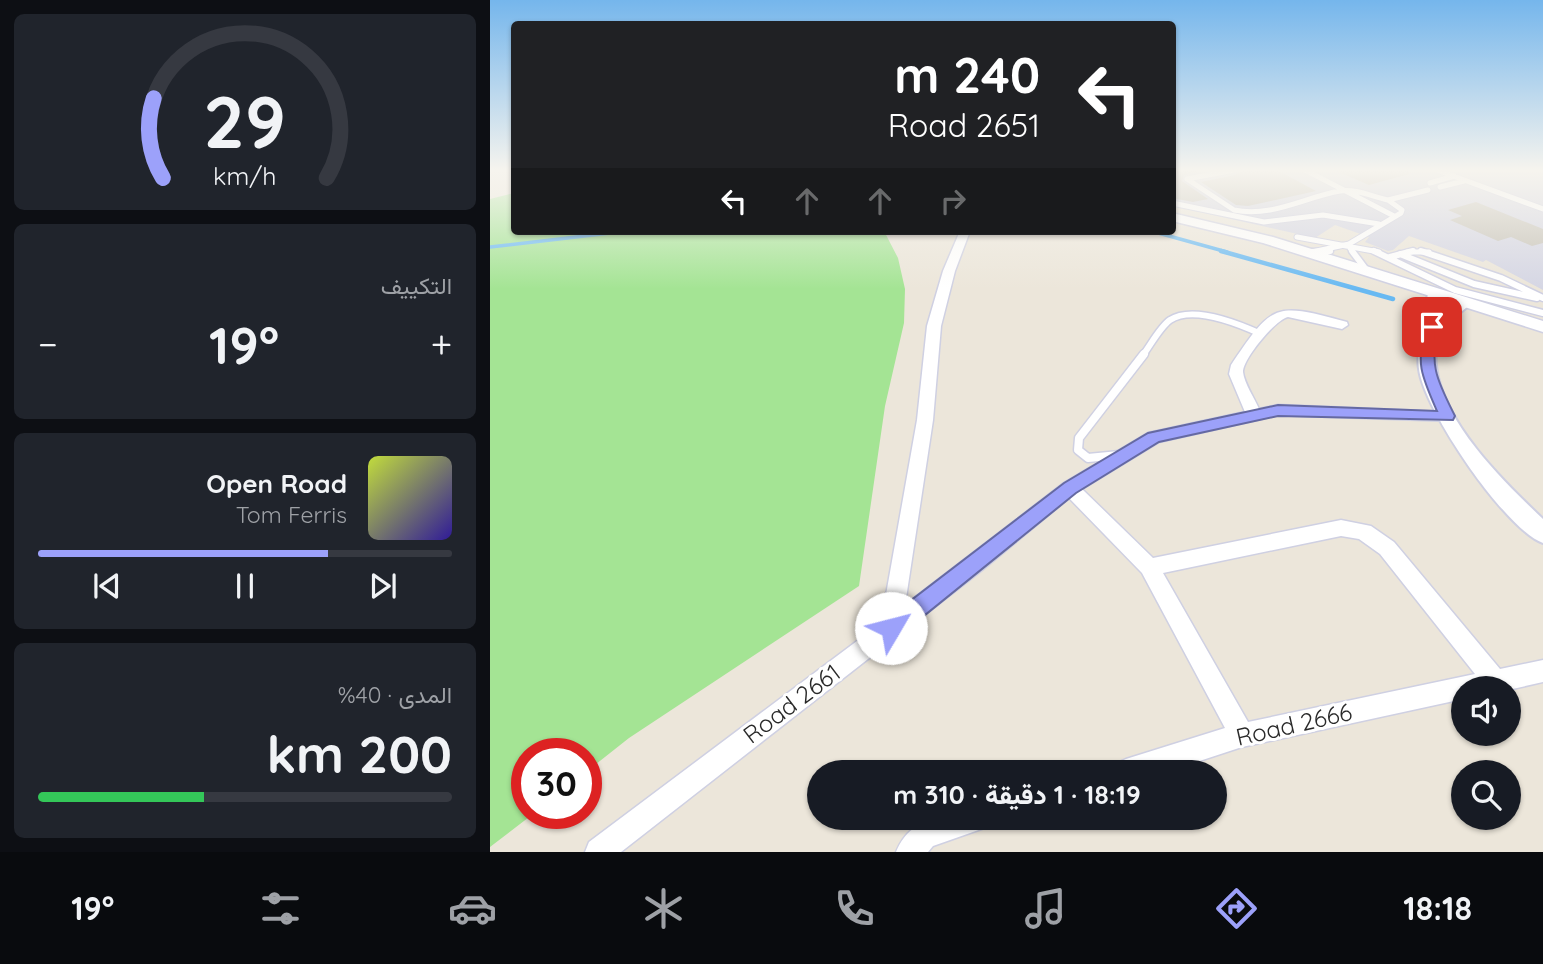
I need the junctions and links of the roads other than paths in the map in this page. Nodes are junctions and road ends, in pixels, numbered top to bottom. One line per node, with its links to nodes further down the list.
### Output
1 (1205, 210): 8 (lane)
2 (1234, 210): 3 (lane)
3 (1269, 210)
4 (1382, 210): 6 (lane)
5 (1402, 210): 6 (lane)
6 (1394, 216): 8 (lane)
7 (1176, 218): 12 (main road)
8 (1379, 224): 11 (lane)
9 (963, 235): 30 (street)
10 (1297, 237): 11 (lane)
11 (1349, 247): 12 (lane); 14 (lane); 15 (lane)
12 (1305, 252): 15 (main road)
13 (1400, 254): 14 (lane); 17 (lane); 17 (lane)
14 (1390, 257): 19 (lane)
15 (1369, 273): 16 (main road)
16 (1435, 294): 18 (main road); 21 (street)
17 (1543, 298)
18 (1464, 303): 21 (street); 22 (main road)
19 (1543, 313)
20 (1342, 325): 23 (street)
21 (1432, 327): 25 (street)
22 (1543, 327)
23 (1261, 334): 24 (street); 26 (lane)
24 (1254, 414): 25 (street, Road 2661); 26 (street, Road 2661)
25 (1447, 416): 28 (street)
26 (1120, 455): 27 (street, Road 2661)
27 (1070, 488): 29 (street); 30 (street, Road 2661)
28 (1543, 533)
29 (1149, 567): 32 (street); 35 (street)
30 (891, 628): 39 (street, Road 2661)
31 (1543, 671): 33 (street, Road 2666)
32 (1491, 676)
33 (1519, 676)
34 (1451, 691): 35 (street, Road 2666)
35 (1242, 736): 36 (street, Road 2666)
36 (1165, 760)
37 (950, 830): 38 (street)
38 (917, 844)
39 (599, 852)

